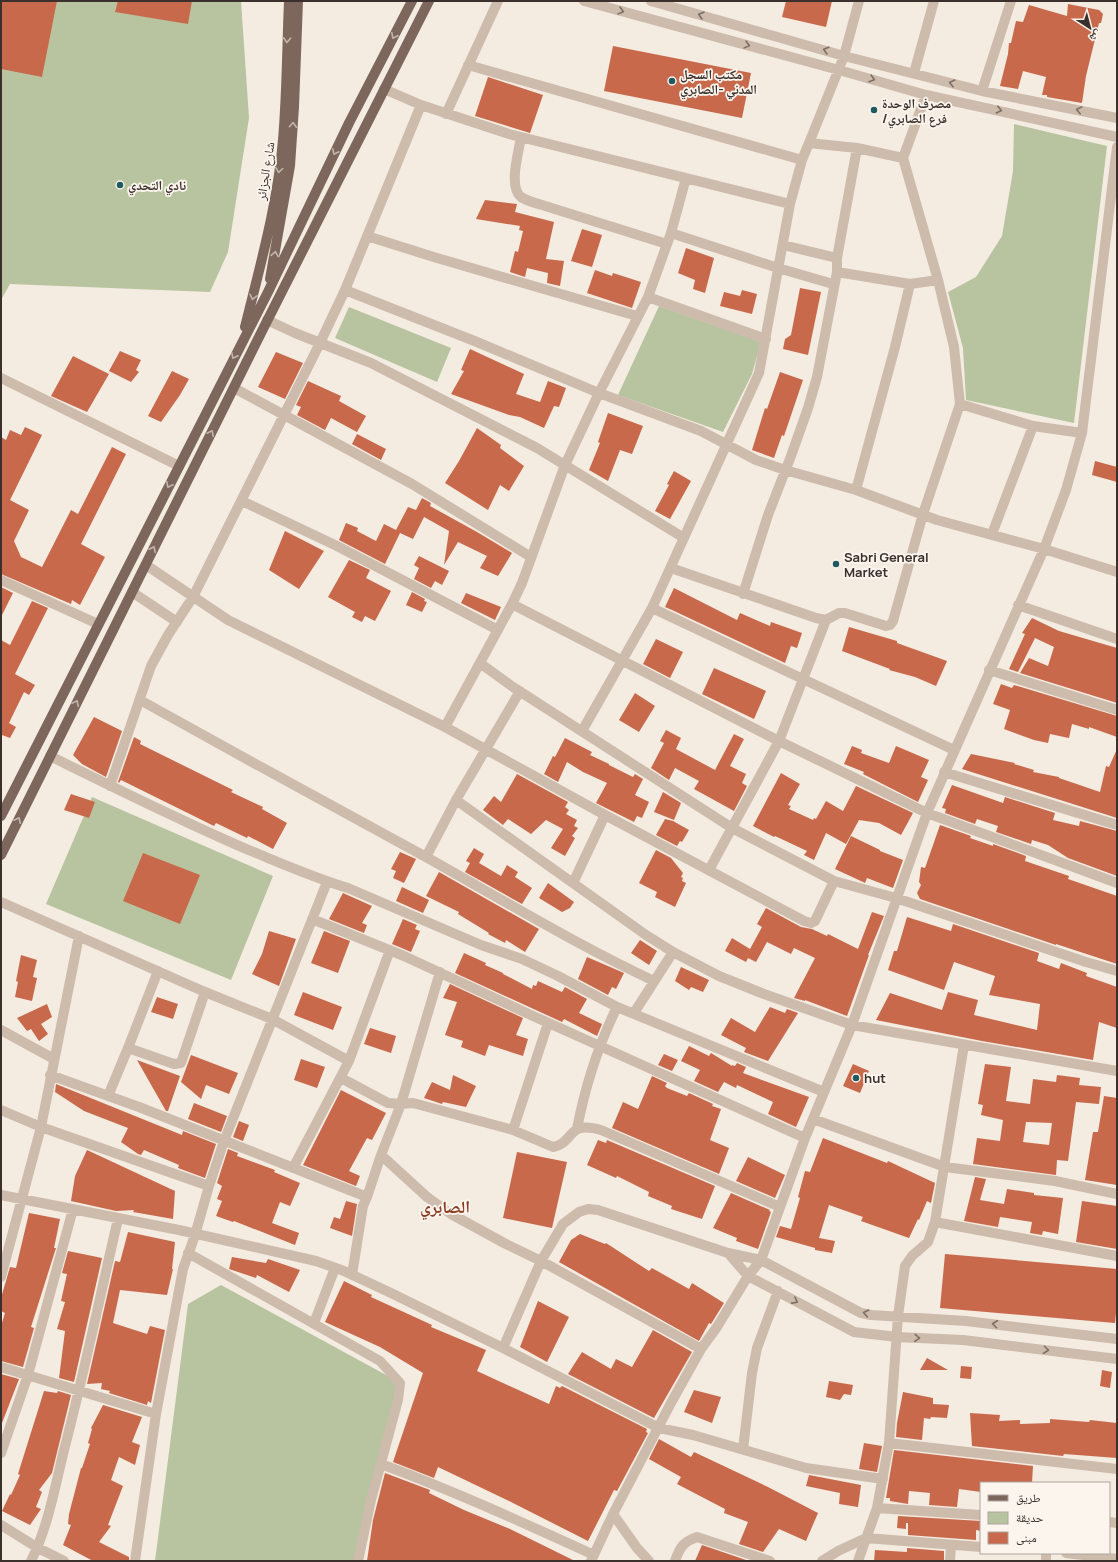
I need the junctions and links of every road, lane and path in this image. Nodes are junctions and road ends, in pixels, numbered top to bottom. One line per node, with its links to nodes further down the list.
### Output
1 (288, 1): 47 (main road, شارع الجزائر, one-way to 47)
2 (298, 1): 41 (main road, شارع الجزائر, one-way to 2)
3 (412, 1): 41 (main road, one-way to 41)
4 (429, 1): 15 (main road)
5 (498, 1): 12 (street)
6 (584, 1): 13 (street, one-way to 13)
7 (652, 1): 11 (street, one-way to 7)
8 (859, 1): 11 (street)
9 (934, 1): 14 (street)
10 (1011, 1): 16 (street)
11 (844, 56): 13 (street); 14 (street)
12 (468, 64): 19 (street); 27 (street)
13 (839, 70): 17 (street, one-way to 17); 23 (street)
14 (914, 73): 16 (street, one-way to 14)
15 (384, 89): 18 (street); 44 (main road)
16 (982, 91): 20 (street, one-way to 16)
17 (926, 95): 22 (street, one-way to 22); 26 (street)
18 (421, 105): 19 (street); 31 (street)
19 (446, 114): 21 (street)
20 (1117, 118)
21 (521, 137): 28 (street); 32 (street)
22 (1117, 137)
23 (809, 143): 25 (street); 27 (street)
24 (1117, 147): 55 (street)
25 (857, 148): 26 (street); 34 (street)
26 (903, 158): 37 (street)
27 (802, 160): 29 (street)
28 (686, 178): 29 (street); 30 (street)
29 (790, 204): 33 (street)
30 (671, 233): 32 (street); 35 (street)
31 (367, 236): 40 (street); 43 (street)
32 (667, 244): 42 (street)
33 (783, 244): 34 (street); 35 (street)
34 (837, 258): 36 (street)
35 (778, 268): 38 (street); 46 (street)
36 (836, 272): 38 (street); 39 (street)
37 (938, 280): 39 (street); 52 (street)
38 (833, 284): 59 (street)
39 (910, 284): 60 (street)
40 (345, 290): 48 (street); 51 (street)
41 (268, 292): 45 (main road, شارع الجزائر); 47 (main road)
42 (648, 297): 43 (street); 46 (street)
43 (638, 316): 51 (street)
44 (267, 320): 45 (main road); 48 (street)
45 (260, 336): 50 (main road)
46 (766, 339): 56 (street)
47 (242, 341): 58 (main road, one-way to 58)
48 (320, 343): 53 (street); 57 (street)
49 (1, 378): 58 (street)
50 (234, 388): 53 (street); 67 (main road, one-way to 50)
51 (599, 393): 56 (street); 57 (street)
52 (960, 404): 54 (street); 62 (street)
53 (285, 416): 61 (street); 66 (street)
54 (1033, 426): 55 (street); 63 (street)
55 (1082, 433): 65 (street)
56 (727, 443): 59 (street); 64 (street)
57 (566, 465): 64 (street); 66 (street)
58 (179, 466): 79 (main road, one-way to 79)
59 (786, 470): 60 (street); 72 (street)
60 (856, 490): 62 (street)
61 (242, 501): 73 (street); 80 (street)
62 (923, 514): 63 (street); 77 (street)
63 (992, 534): 65 (street)
64 (684, 538): 68 (street)
65 (1044, 548): 69 (street); 75 (street)
66 (531, 557): 74 (street)
67 (146, 565): 71 (main road); 73 (street)
68 (670, 568): 72 (street); 76 (street)
69 (1117, 572)
70 (1, 580): 79 (street)
71 (132, 592): 78 (street); 94 (main road, one-way to 71)
72 (743, 594): 77 (street)
73 (193, 597): 78 (street); 89 (street)
74 (512, 604): 80 (street); 82 (street)
75 (1018, 605): 81 (street); 84 (street)
76 (652, 608): 82 (street); 85 (street)
77 (826, 620): 85 (street)
78 (177, 622): 87 (street)
79 (98, 624): 100 (main road)
80 (498, 630): 83 (street)
81 (1117, 639)
82 (622, 661): 90 (street); 91 (street)
83 (480, 663): 86 (street); 89 (street)
84 (989, 670): 88 (street); 93 (street)
85 (803, 680): 91 (street); 93 (street)
86 (520, 690): 90 (street); 92 (street)
87 (140, 700): 96 (street); 104 (street)
88 (1117, 710)
89 (445, 727): 92 (street)
90 (582, 731): 102 (street)
91 (779, 741): 98 (street); 102 (street)
92 (486, 749): 97 (street); 99 (street)
93 (954, 750): 95 (street)
94 (50, 756): 96 (street); 103 (main road, one-way to 94)
95 (944, 772): 98 (street); 101 (street)
96 (110, 786): 107 (street)
97 (456, 800): 104 (street); 108 (street)
98 (927, 813): 109 (street); 110 (street)
99 (605, 815): 105 (street); 108 (street)
100 (1, 816)
101 (1117, 825)
102 (732, 828): 105 (street); 106 (street)
103 (1, 855)
104 (426, 857): 119 (street)
105 (709, 870): 106 (street)
106 (834, 881): 110 (street)
107 (327, 882): 112 (street); 121 (street)
108 (573, 883): 115 (street)
109 (1117, 883)
110 (896, 898): 117 (street); 125 (street)
111 (1, 902): 113 (street)
112 (312, 919): 114 (street); 123 (street)
113 (79, 936): 116 (street); 130 (street)
114 (390, 950): 118 (street); 131 (street)
115 (673, 952): 119 (street); 125 (street)
116 (158, 971): 120 (street); 129 (street)
117 (1117, 971)
118 (440, 972): 124 (street); 137 (street)
119 (654, 981): 122 (street)
120 (205, 992): 123 (street); 129 (street)
121 (617, 1007): 122 (street); 128 (street)
122 (634, 1013): 135 (street)
123 (272, 1020): 131 (street); 144 (street)
124 (548, 1023): 128 (street); 142 (street)
125 (852, 1025): 127 (street); 135 (street)
126 (1, 1030): 130 (street)
127 (964, 1045): 132 (street); 146 (street)
128 (600, 1046): 141 (street); 143 (street)
129 (128, 1048): 136 (street)
130 (54, 1059): 133 (street)
131 (349, 1061): 134 (street)
132 (1117, 1071)
133 (50, 1075): 136 (street); 140 (street)
134 (341, 1078): 137 (street); 147 (street)
135 (824, 1092): 139 (street)
136 (108, 1096): 144 (street)
137 (401, 1104): 142 (street); 145 (street)
138 (1, 1110): 140 (street)
139 (813, 1119): 143 (street); 146 (street)
140 (41, 1127): 148 (street); 152 (street)
141 (577, 1129): 142 (street); 153 (street)
142 (513, 1130)
143 (805, 1138): 153 (street)
144 (224, 1141): 147 (street); 148 (street)
145 (380, 1155): 151 (street); 162 (street)
146 (945, 1167): 149 (street); 156 (street)
147 (293, 1168): 151 (street)
148 (209, 1186): 157 (street)
149 (1117, 1194)
150 (1, 1195): 152 (street)
151 (367, 1197): 164 (street)
152 (21, 1199): 154 (street); 166 (street)
153 (780, 1207): 161 (street)
154 (73, 1209): 155 (street); 176 (street)
155 (118, 1219): 157 (street); 177 (street)
156 (935, 1222): 160 (street); 168 (street)
157 (195, 1235): 158 (street); 163 (street)
158 (188, 1253): 169 (street); 178 (street)
159 (728, 1253): 161 (street); 162 (street); 165 (street)
160 (1117, 1256)
161 (761, 1260): 165 (street); 168 (street, one-way to 161)
162 (541, 1261): 172 (street); 173 (street)
163 (335, 1268): 164 (street); 169 (street)
164 (352, 1275): 172 (street)
165 (748, 1276): 167 (street); 173 (street)
166 (1, 1277)
167 (778, 1291): 170 (street, one-way to 170); 181 (street)
168 (898, 1316): 170 (street); 171 (street, one-way to 168)
169 (314, 1323): 183 (street)
170 (897, 1337): 174 (street, one-way to 174); 180 (street)
171 (1117, 1339)
172 (503, 1348): 179 (street)
173 (701, 1349): 179 (street)
174 (1117, 1359)
175 (1, 1367): 176 (street)
176 (28, 1375): 177 (street); 182 (street)
177 (80, 1390): 178 (street); 193 (street)
178 (156, 1414): 199 (street)
179 (659, 1428): 181 (street); 187 (street)
180 (889, 1443): 184 (street); 185 (street)
181 (743, 1448): 185 (street)
182 (1, 1452)
183 (381, 1464): 195 (street); 200 (street)
184 (1117, 1469)
185 (883, 1479): 186 (street)
186 (878, 1508): 188 (street); 190 (street)
187 (613, 1514): 195 (street); 201 (street)
188 (980, 1514)
189 (1, 1525): 193 (street)
190 (866, 1538): 191 (street); 204 (street); 205 (street)
191 (951, 1545): 192 (street); 206 (street)
192 (980, 1547)
193 (38, 1548): 197 (street); 198 (street)
194 (1076, 1554): 196 (street)
195 (593, 1558)
196 (1117, 1558)
197 (31, 1561)
198 (64, 1561)
199 (135, 1561)
200 (358, 1561)
201 (648, 1561)
202 (675, 1561): 203 (street)
203 (770, 1561)
204 (822, 1561)
205 (858, 1561)
206 (950, 1561)

